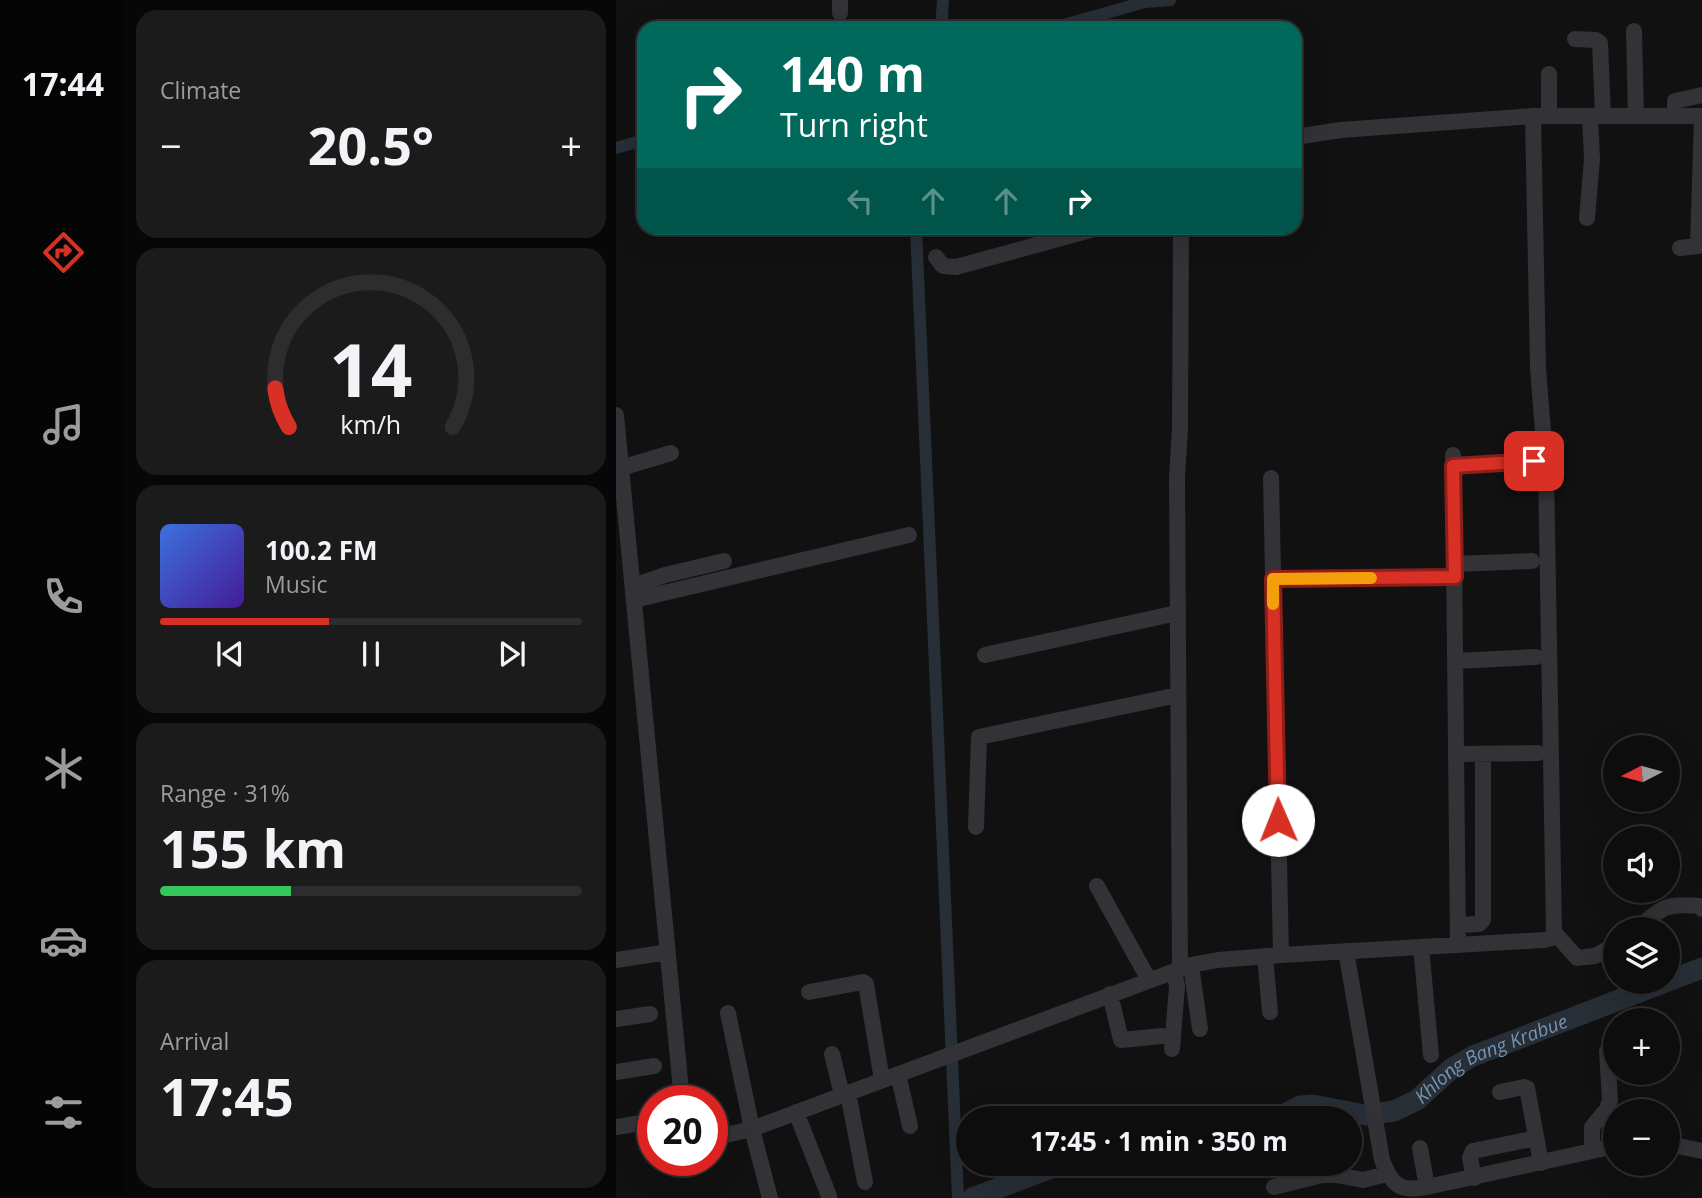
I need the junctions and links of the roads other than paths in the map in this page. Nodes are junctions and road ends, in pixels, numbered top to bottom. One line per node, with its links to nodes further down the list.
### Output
1 (1634, 32): 9 (street)
2 (1575, 39): 6 (street)
3 (1549, 74): 5 (street)
4 (1702, 95): 7 (street)
5 (1541, 116): 6 (street); 10 (street); 40 (street)
6 (1597, 116): 9 (street); 11 (street)
7 (1675, 116): 8 (street); 9 (street)
8 (1702, 116): 14 (street)
9 (1636, 117)
10 (1302, 136)
11 (1587, 218)
12 (1073, 235): 15 (street)
13 (1181, 235): 27 (street)
14 (1680, 248)
15 (936, 257)
16 (616, 415): 19 (street)
17 (671, 453): 19 (street)
18 (1534, 461): 24 (street)
19 (621, 468): 26 (street)
20 (1271, 478): 25 (street)
21 (909, 535): 26 (street)
22 (724, 561): 26 (street)
23 (1532, 561): 24 (street)
24 (1455, 570): 25 (street); 30 (street)
25 (1273, 579): 46 (street)
26 (633, 593): 44 (street)
27 (1177, 613): 28 (street); 31 (street)
28 (985, 655)
29 (1536, 657): 30 (street)
30 (1456, 661): 33 (street)
31 (1178, 695): 35 (street); 48 (street)
32 (1538, 753): 34 (street)
33 (1457, 754): 34 (street); 39 (street)
34 (1483, 754): 39 (street)
35 (976, 827)
36 (1097, 886): 49 (street)
37 (1701, 907): 38 (street)
38 (1650, 917)
39 (1458, 925): 41 (street)
40 (1554, 932): 41 (street); 45 (street)
41 (1458, 944): 42 (street)
42 (1421, 947): 43 (street); 60 (street)
43 (1346, 951): 46 (street); 82 (street)
44 (668, 952): 47 (street); 65 (street)
45 (1603, 952)
46 (1273, 955): 48 (street); 52 (street)
47 (616, 960)
48 (1181, 968): 49 (street); 56 (street); 58 (street)
49 (1149, 980): 51 (street)
50 (808, 992): 64 (street)
51 (1110, 994): 57 (street); 63 (street)
52 (1270, 1012)
53 (729, 1013): 73 (street)
54 (650, 1014): 55 (street)
55 (616, 1019)
56 (1200, 1029)
57 (1162, 1036)
58 (1172, 1049)
59 (832, 1054): 68 (street)
60 (1431, 1055)
61 (654, 1066): 62 (street)
62 (616, 1072)
63 (898, 1074): 64 (street); 71 (street)
64 (882, 1080): 68 (street)
65 (680, 1085)
66 (1609, 1085): 79 (street)
67 (1500, 1092): 75 (street)
68 (845, 1094): 69 (street); 84 (street)
69 (796, 1112): 73 (street); 87 (street)
70 (637, 1124): 72 (street)
71 (910, 1126)
72 (616, 1127)
73 (752, 1129): 74 (street); 88 (street)
74 (728, 1134)
75 (1536, 1138): 81 (street); 83 (street)
76 (1680, 1146): 80 (street)
77 (1420, 1148): 86 (street)
78 (1603, 1148): 79 (street)
79 (1591, 1151): 81 (street)
80 (1702, 1151)
81 (1541, 1163): 83 (street)
82 (1387, 1174): 85 (street); 86 (street)
83 (1474, 1178): 86 (street)
84 (865, 1182)
85 (1274, 1187)
86 (1427, 1187)
87 (829, 1196)
88 (764, 1197)

